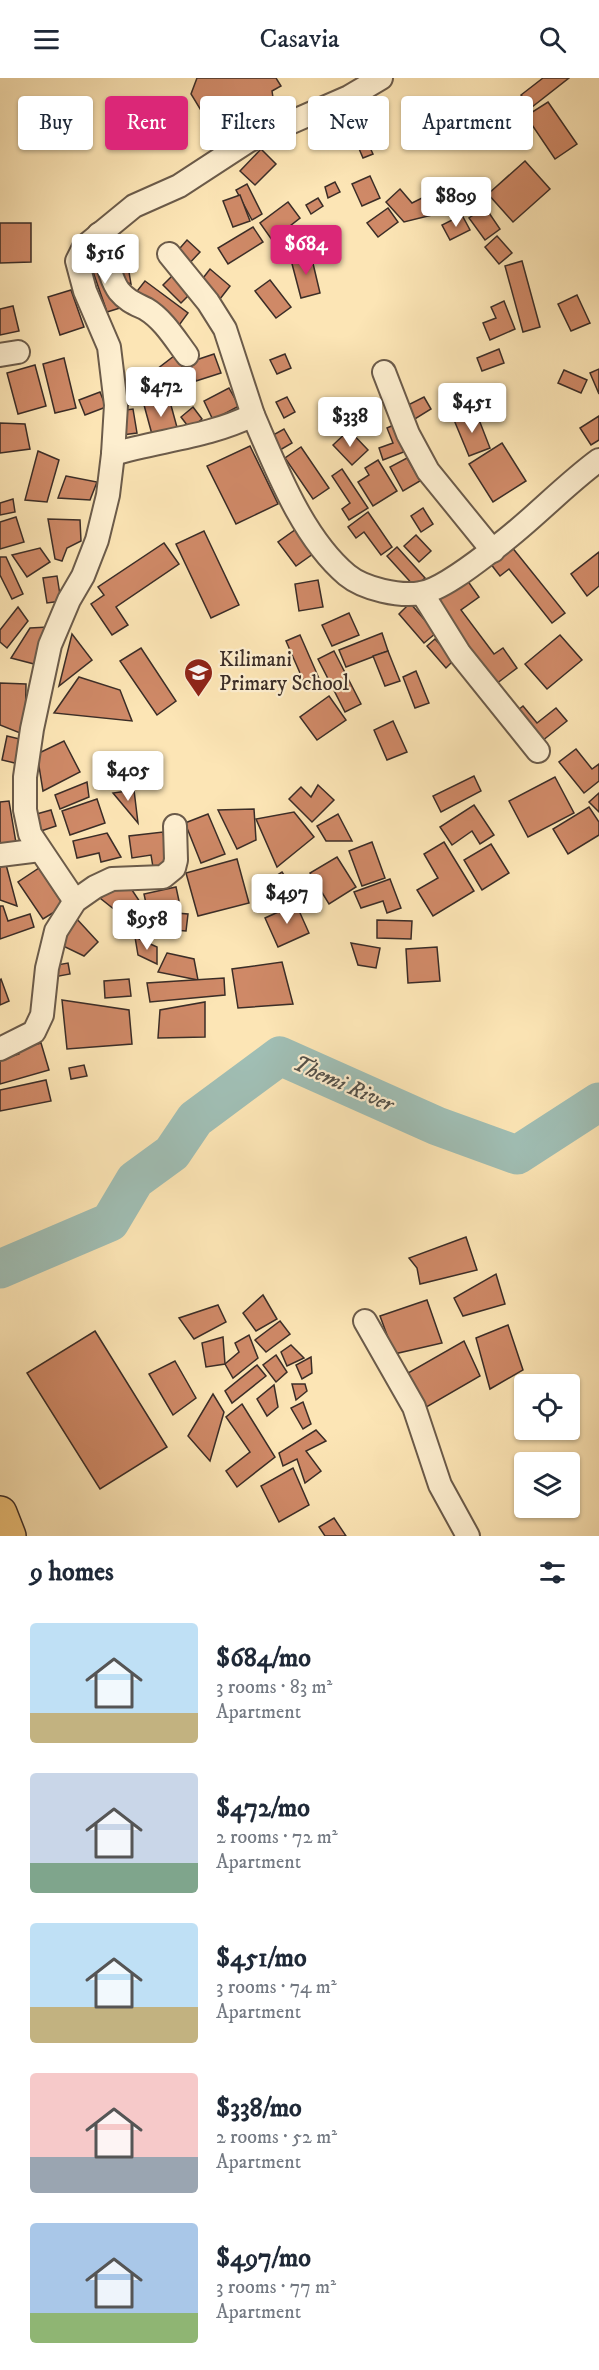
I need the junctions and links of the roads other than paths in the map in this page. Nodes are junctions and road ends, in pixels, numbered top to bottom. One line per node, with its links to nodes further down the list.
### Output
1 (381, 78): 2 (street)
2 (99, 234): 4 (street); 7 (street)
3 (169, 254): 6 (street)
4 (187, 355)
5 (384, 372): 9 (street)
6 (253, 415): 7 (street); 10 (street)
7 (113, 454): 13 (street)
8 (599, 460): 9 (street)
9 (492, 550): 10 (street)
10 (422, 593): 11 (street)
11 (538, 751)
12 (175, 826): 15 (street)
13 (40, 850): 14 (street); 15 (street)
14 (0, 855)
15 (75, 901): 16 (street)
16 (0, 1050)
17 (364, 1321): 20 (street)
18 (0, 1512): 19 (highway)
19 (9, 1536)
20 (468, 1536)

